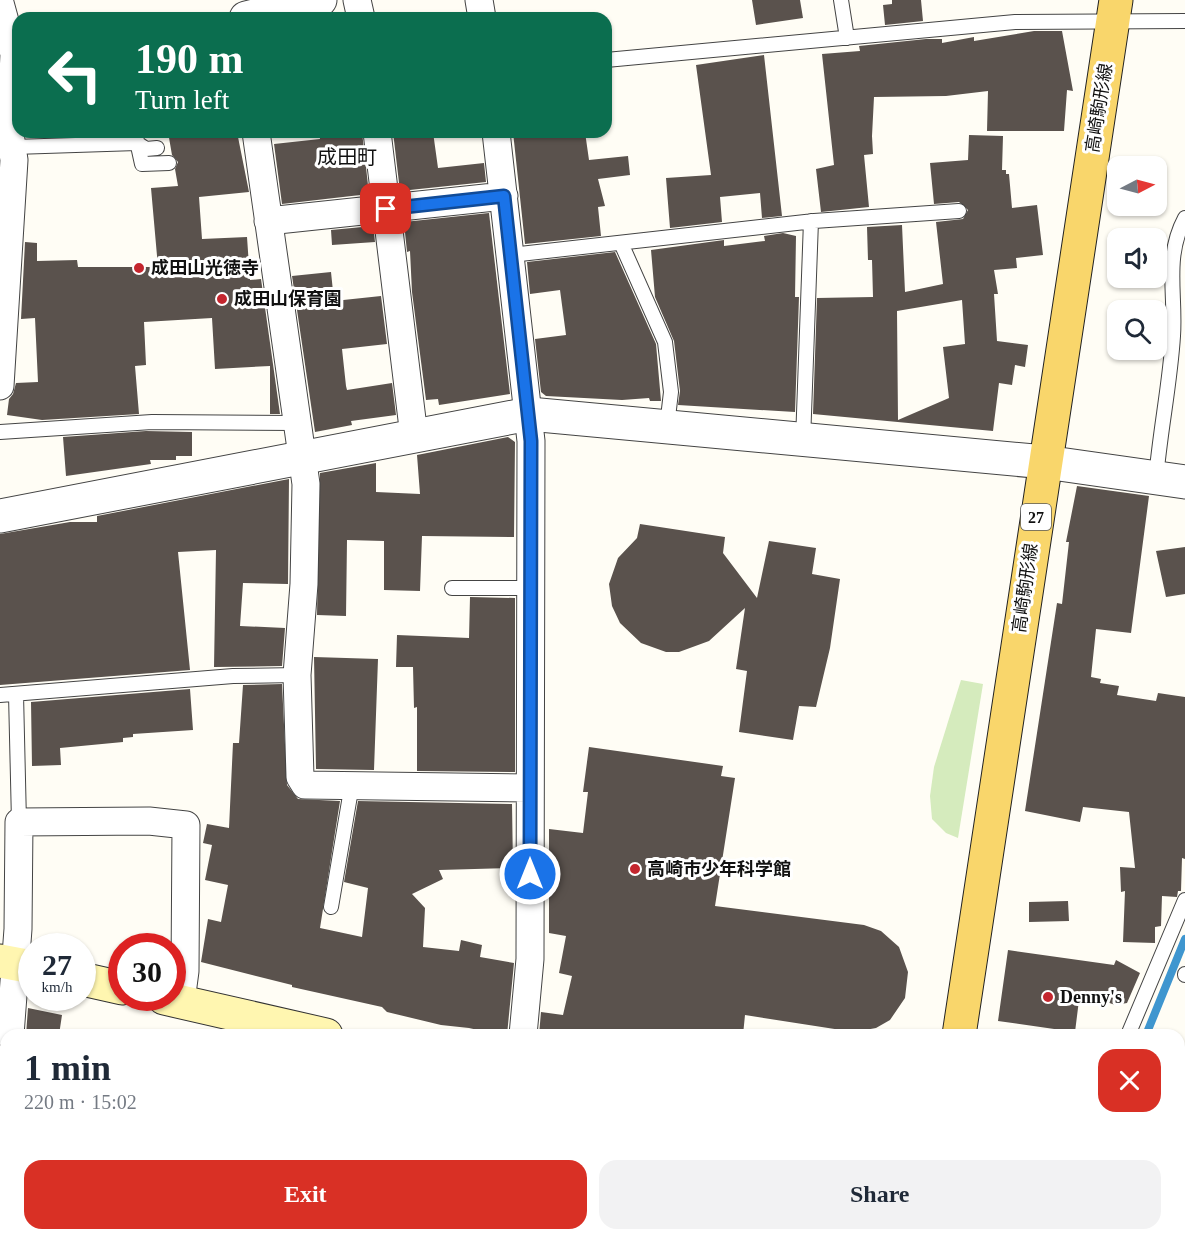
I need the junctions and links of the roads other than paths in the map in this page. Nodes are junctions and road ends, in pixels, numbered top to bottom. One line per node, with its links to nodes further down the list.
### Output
1 (320, 0): 5 (street)
2 (841, 0): 7 (lane)
3 (0, 5): 8 (street)
4 (1114, 10): 6 (lane); 7 (lane); 34 (main road, 高崎駒形線 / 27)
5 (271, 12)
6 (1185, 21)
7 (847, 38): 9 (lane)
8 (12, 47)
9 (612, 59)
10 (11, 77): 15 (street)
11 (136, 138): 15 (lane); 16 (lane); 17 (lane)
12 (257, 138): 22 (street)
13 (378, 138): 19 (street)
14 (497, 138): 18 (street)
15 (8, 139): 26 (street)
16 (157, 148)
17 (169, 163)
18 (504, 196): 19 (street); 25 (street)
19 (386, 209): 22 (street); 31 (street)
20 (959, 211): 23 (lane)
21 (1185, 218): 35 (lane)
22 (268, 221): 28 (street)
23 (811, 221): 24 (lane); 32 (lane)
24 (621, 243): 25 (lane); 29 (lane)
25 (511, 255): 27 (street)
26 (0, 386)
27 (529, 414): 29 (street); 31 (street); 38 (street)
28 (296, 423): 30 (lane); 33 (street)
29 (667, 426): 32 (street)
30 (0, 432)
31 (414, 436): 33 (street)
32 (803, 441): 34 (street)
33 (303, 458): 36 (street); 39 (street)
34 (1046, 462): 35 (street); 53 (main road, 高崎駒形線 / 27)
35 (1170, 480)
36 (0, 516)
37 (452, 588): 38 (lane)
38 (530, 588): 43 (street)
39 (297, 675): 40 (lane); 42 (street)
40 (16, 694): 41 (lane); 44 (lane)
41 (0, 695)
42 (352, 784): 43 (street); 46 (lane)
43 (530, 788): 52 (street)
44 (19, 822): 47 (street); 48 (street)
45 (1185, 900): 54 (lane)
46 (331, 907)
47 (185, 933)
48 (16, 964): 50 (street)
49 (186, 1002): 51 (main road)
50 (6, 1028)
51 (300, 1029)
52 (524, 1029)
53 (960, 1029)
54 (1131, 1029)

